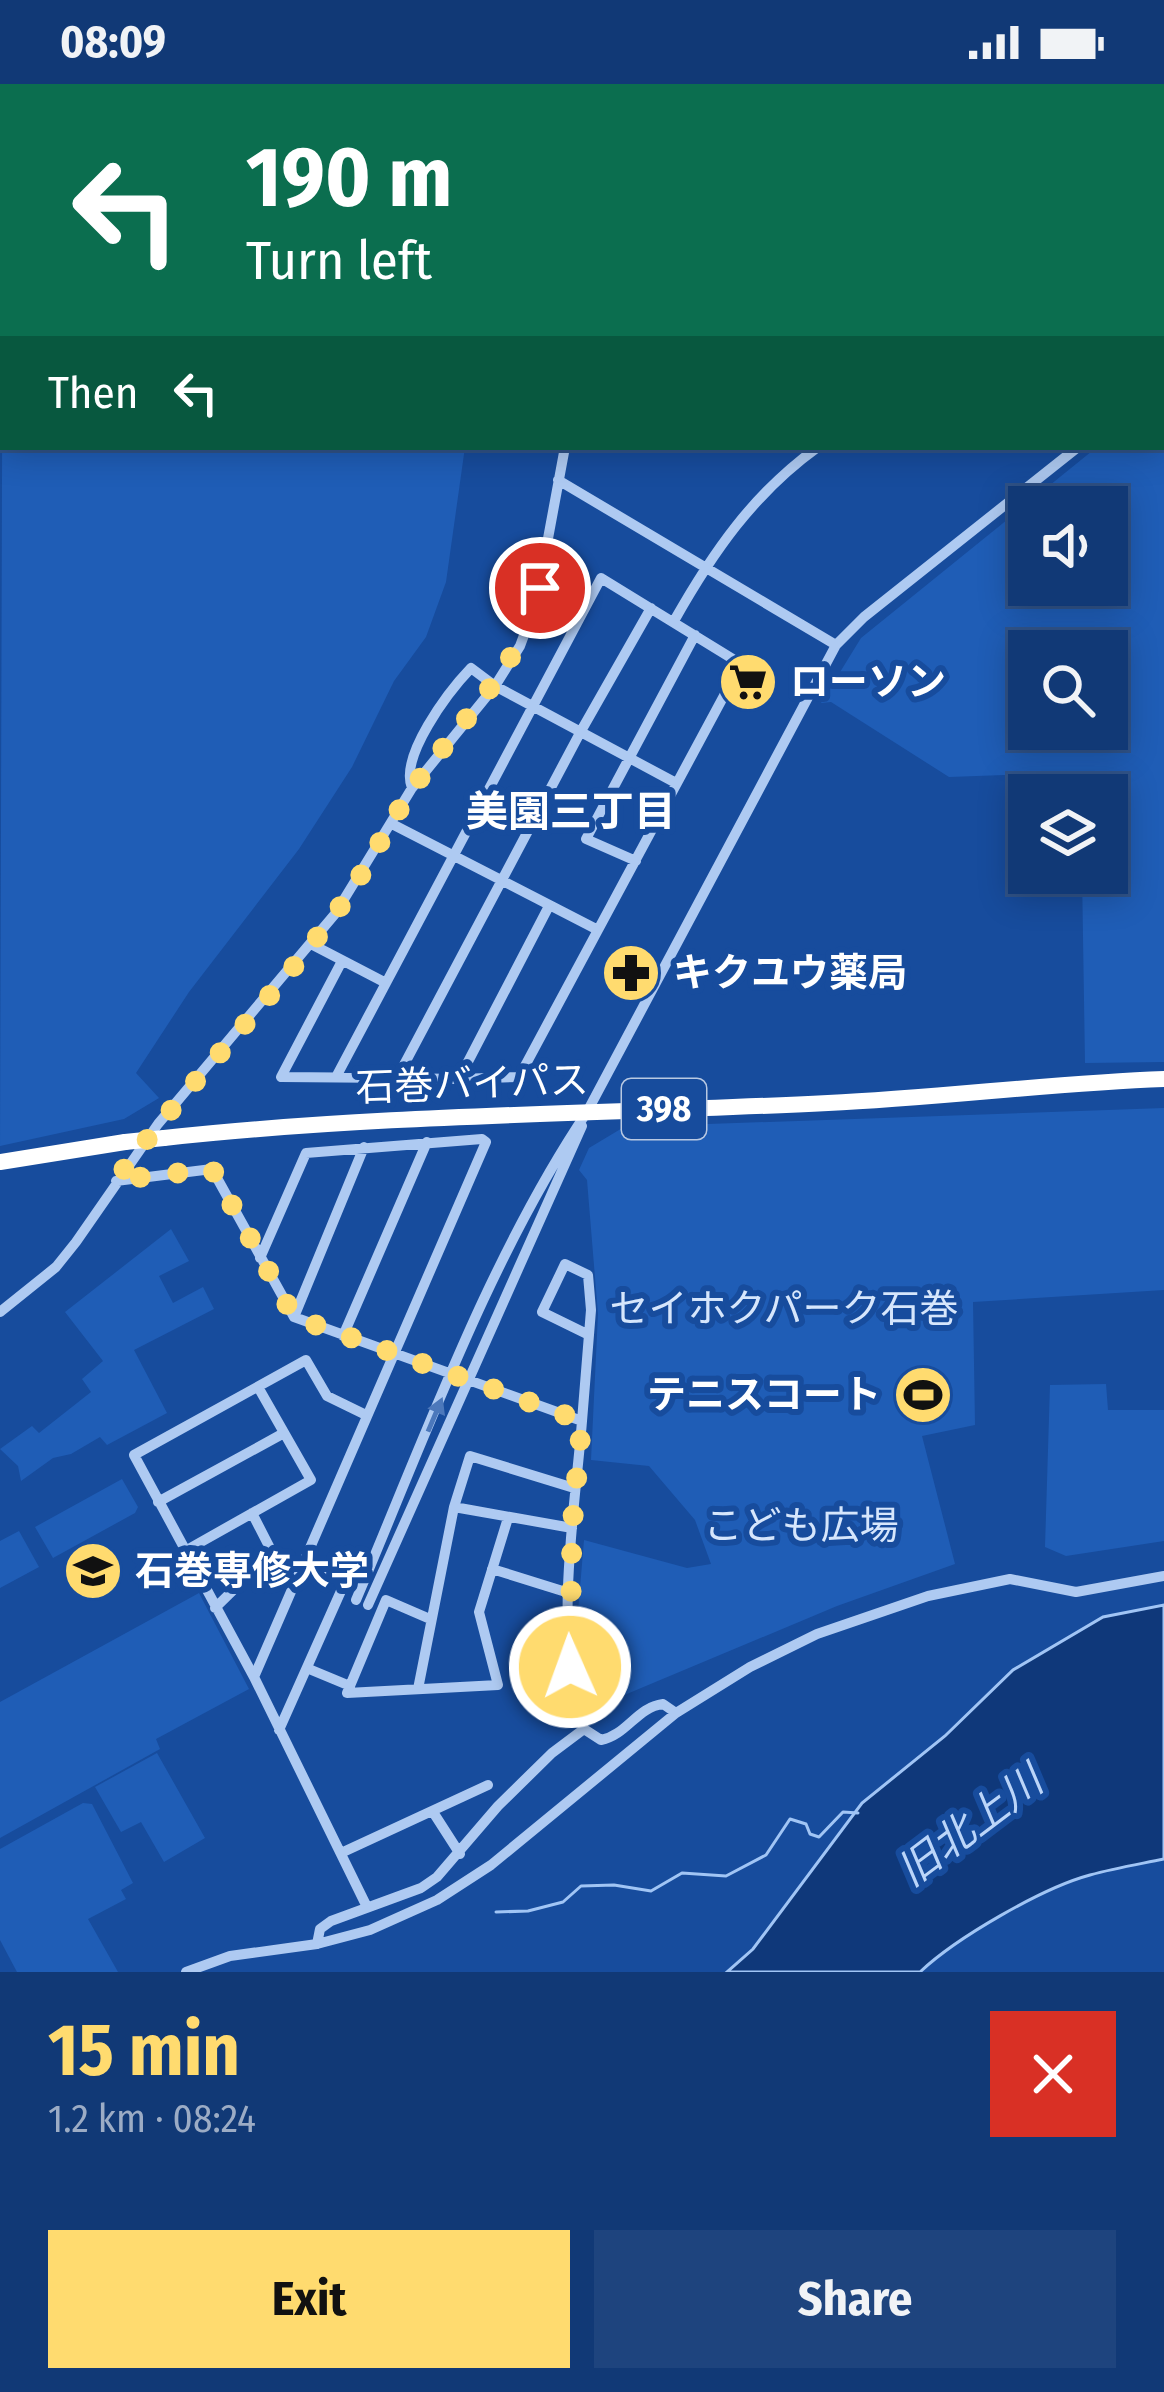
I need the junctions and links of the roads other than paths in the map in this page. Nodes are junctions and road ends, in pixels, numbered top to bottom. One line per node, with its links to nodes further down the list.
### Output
1 (563, 450): 4 (street)
2 (814, 450): 5 (street)
3 (1074, 450): 9 (street)
4 (558, 480): 5 (street); 10 (street)
5 (704, 567): 7 (street); 9 (street)
6 (651, 608): 7 (street); 11 (street); 12 (street)
7 (674, 621): 8 (street)
8 (695, 635): 13 (street); 14 (street)
9 (836, 645): 29 (street)
10 (495, 686): 11 (street); 15 (street); 15 (street)
11 (533, 706): 12 (street); 17 (street)
12 (581, 731): 13 (street); 19 (street)
13 (628, 757): 14 (street); 18 (street)
14 (676, 783): 18 (street)
15 (412, 788): 16 (street)
16 (392, 824): 17 (street); 22 (street)
17 (454, 855): 19 (street); 24 (street)
18 (635, 861): 21 (street)
19 (502, 880): 20 (street); 26 (street)
20 (549, 906): 21 (street); 27 (street)
21 (598, 930): 27 (street)
22 (311, 944): 23 (street); 33 (street)
23 (342, 962): 24 (street); 25 (street)
24 (386, 983): 25 (street)
25 (336, 1077): 26 (street)
26 (397, 1078): 27 (street)
27 (458, 1078)
28 (1164, 1079): 29 (highway, 石巻バイパス / 398)
29 (587, 1112): 32 (highway, 石巻バイパス / 398, bridge); 40 (street); 41 (street)
30 (428, 1142): 31 (street); 38 (street); 39 (street)
31 (364, 1147): 34 (street); 36 (street)
32 (0, 1162)
33 (116, 1180): 34 (street); 35 (street)
34 (260, 1258): 36 (street)
35 (0, 1312)
36 (294, 1317): 38 (street)
37 (589, 1335): 37 (street); 44 (street)
38 (344, 1336): 39 (street)
39 (395, 1355): 40 (street); 43 (street)
40 (451, 1376): 41 (street); 59 (street, one-way to 40)
41 (466, 1382): 44 (street); 59 (street)
42 (258, 1387): 43 (street); 45 (street); 47 (street)
43 (366, 1415): 54 (street)
44 (582, 1421): 46 (street)
45 (284, 1433): 47 (street); 49 (street)
46 (574, 1488): 48 (street); 51 (street)
47 (158, 1502): 52 (street)
48 (454, 1507): 50 (street); 62 (street)
49 (251, 1513): 52 (street); 53 (street)
50 (508, 1518): 51 (street); 55 (street)
51 (572, 1528): 57 (street)
52 (185, 1551): 60 (street)
53 (272, 1552): 54 (street); 60 (street)
54 (304, 1564): 58 (street); 64 (street)
55 (492, 1569): 57 (street); 66 (street)
56 (1164, 1576): 67 (street)
57 (569, 1593): 68 (street)
58 (342, 1594): 59 (street); 63 (street)
59 (362, 1602): 61 (street)
60 (215, 1608): 64 (street)
61 (382, 1611): 62 (street); 65 (street)
62 (430, 1619): 66 (street)
63 (309, 1669): 65 (street); 69 (street)
64 (254, 1677): 69 (street)
65 (350, 1687): 66 (street)
66 (418, 1689)
67 (676, 1713): 68 (street); 75 (street)
68 (584, 1729): 73 (street)
69 (279, 1730): 72 (street)
70 (488, 1785): 71 (street)
71 (433, 1812): 72 (street); 73 (street)
72 (341, 1853): 74 (street)
73 (460, 1854): 74 (street)
74 (367, 1907): 75 (street)
75 (317, 1944): 76 (street)
76 (186, 1972)

